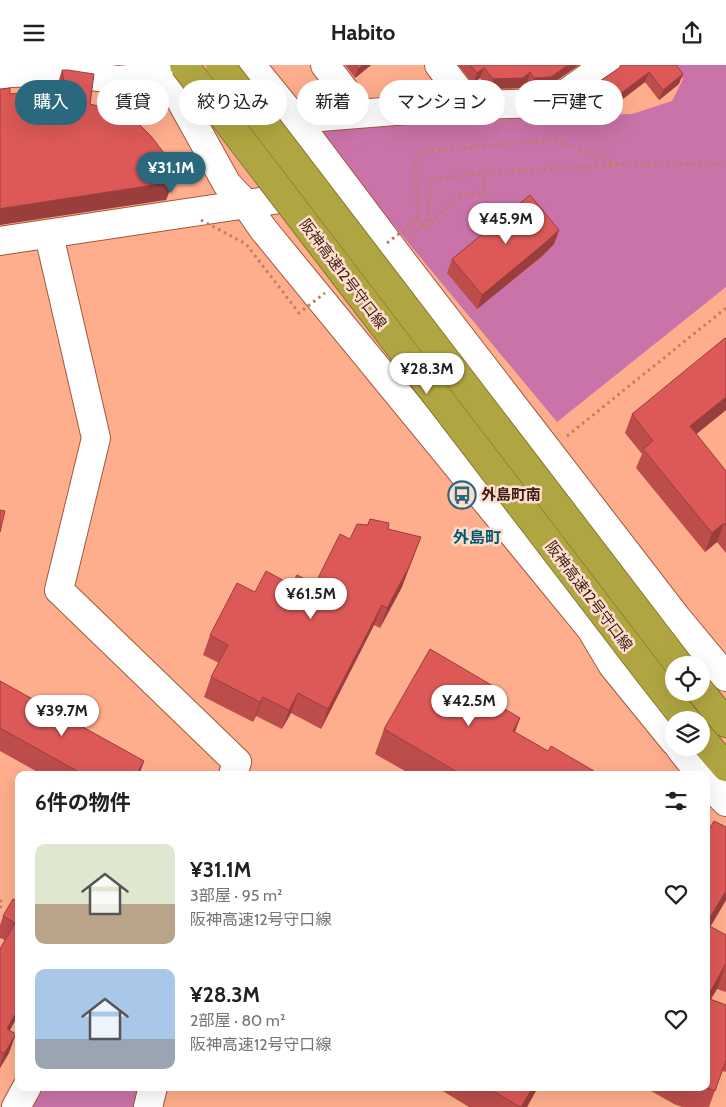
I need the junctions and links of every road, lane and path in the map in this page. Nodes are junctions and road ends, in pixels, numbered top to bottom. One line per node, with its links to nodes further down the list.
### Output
1 (220, 65): 29 (highway, 阪神高速12号守口線, bridge)
2 (252, 65): 11 (street)
3 (325, 65): 8 (street)
4 (439, 65): 9 (street)
5 (606, 65): 10 (street)
6 (170, 67): 7 (street); 16 (street); 32 (highway, 阪神高速12号守口線, bridge)
7 (0, 75)
8 (337, 80)
9 (451, 80)
10 (505, 104)
11 (295, 119): 15 (street)
12 (726, 164): 13 (path)
13 (620, 165): 14 (path); 18 (path, bridge)
14 (484, 173): 18 (path, bridge); 23 (path)
15 (348, 189): 16 (street); 23 (street)
16 (245, 203): 21 (street); 34 (street)
17 (209, 218): 19 (path)
18 (418, 219): 23 (path, bridge)
19 (201, 220): 20 (path); 24 (path, bridge)
20 (192, 223)
21 (49, 235): 22 (street); 38 (street)
22 (0, 241)
23 (388, 250): 30 (street)
24 (329, 290)
25 (305, 297): 26 (path)
26 (311, 304)
27 (726, 308): 28 (path)
28 (561, 441)
29 (673, 656)
30 (726, 677)
31 (708, 701): 33 (highway)
32 (679, 711)
33 (726, 723)
34 (665, 730)
35 (710, 749): 37 (highway)
36 (686, 756): 39 (street)
37 (726, 767)
38 (235, 771)
39 (698, 771)
40 (710, 785): 41 (street)
41 (726, 803)
42 (0, 900): 43 (path)
43 (0, 908)
44 (25, 1091): 46 (street)
45 (152, 1091): 47 (street)
46 (16, 1107)
47 (148, 1107)

